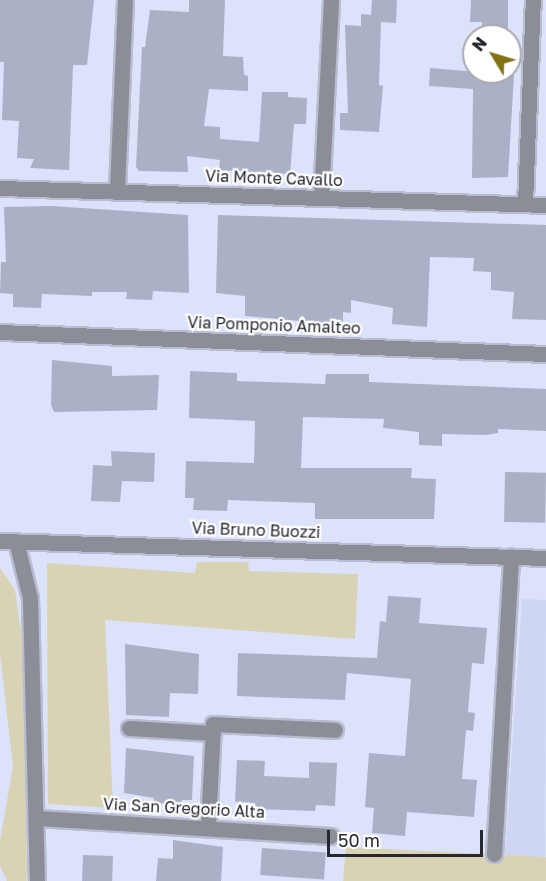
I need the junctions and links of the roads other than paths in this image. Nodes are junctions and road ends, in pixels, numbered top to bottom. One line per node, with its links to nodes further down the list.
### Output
1 (125, 0): 5 (street)
2 (331, 0): 6 (street)
3 (533, 0): 7 (street)
4 (0, 188): 5 (street, Via Monte Cavallo)
5 (117, 190): 6 (street, Via Monte Cavallo)
6 (321, 198): 7 (street, Via Monte Cavallo)
7 (525, 204): 8 (street, Via Monte Cavallo)
8 (546, 205)
9 (0, 332): 10 (street, Via Pomponio Amalteo)
10 (546, 354)
11 (0, 541): 12 (street, Via Bruno Buozzi)
12 (16, 541): 13 (street, Via Bruno Buozzi); 18 (street)
13 (511, 556): 14 (street, Via Bruno Buozzi); 21 (street)
14 (546, 558)
15 (129, 728): 17 (street)
16 (335, 730): 17 (street)
17 (213, 733): 19 (street)
18 (37, 818): 19 (street, Via San Gregorio Alta); 22 (street)
19 (208, 827): 20 (street, Via San Gregorio Alta)
20 (330, 836)
21 (494, 854)
22 (37, 881)

